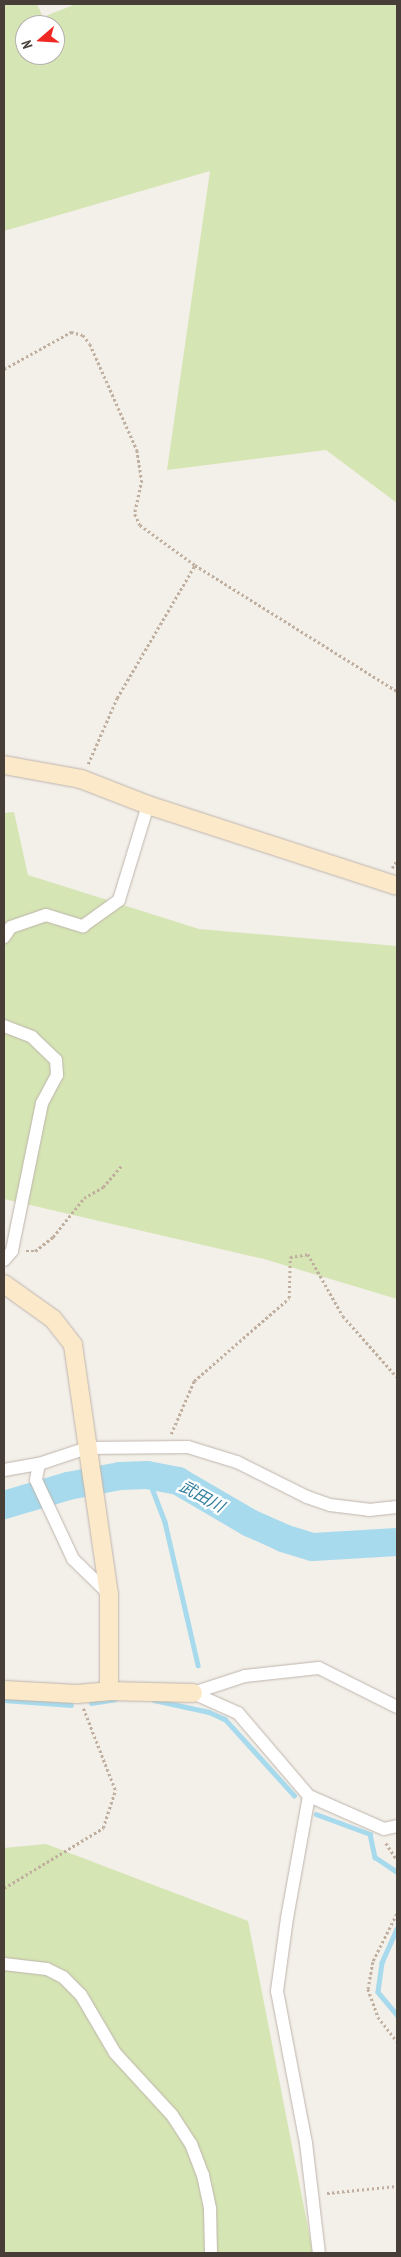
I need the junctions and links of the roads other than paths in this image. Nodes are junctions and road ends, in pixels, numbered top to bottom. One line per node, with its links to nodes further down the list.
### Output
1 (4, 765): 2 (street)
2 (148, 806): 3 (street); 4 (street)
3 (397, 886)
4 (4, 937)
5 (4, 1026): 6 (street)
6 (8, 1256)
7 (4, 1284): 8 (street)
8 (88, 1455): 9 (street); 11 (street); 12 (street)
9 (39, 1464): 10 (street); 12 (street)
10 (4, 1470)
11 (397, 1507)
12 (109, 1594): 14 (street)
13 (4, 1690): 14 (street)
14 (109, 1691): 15 (street)
15 (193, 1693): 16 (street); 17 (street)
16 (397, 1707)
17 (309, 1796): 18 (street); 21 (street)
18 (397, 1826)
19 (4, 1964): 20 (street)
20 (211, 2253)
21 (319, 2253)

